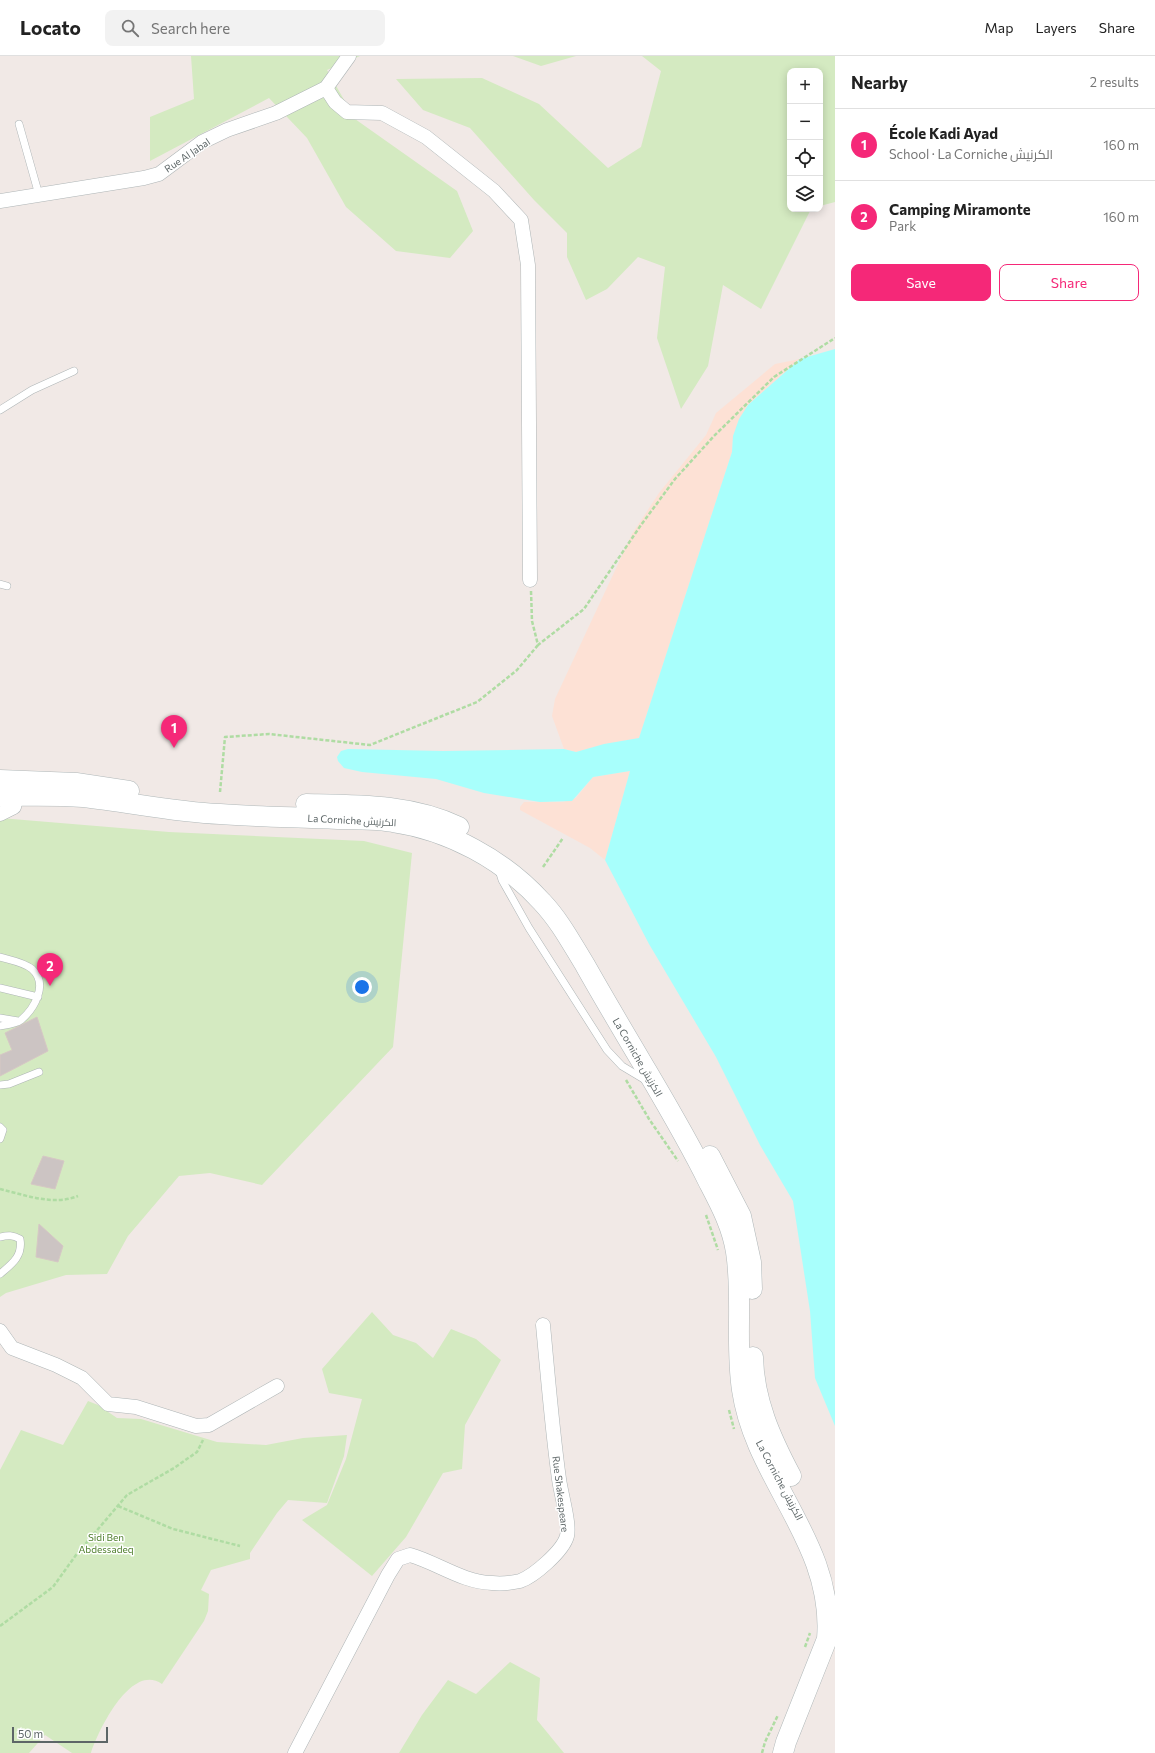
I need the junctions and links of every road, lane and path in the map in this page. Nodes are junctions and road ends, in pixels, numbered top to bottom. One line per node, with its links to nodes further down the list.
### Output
1 (349, 56): 2 (street, Rue Al Jabal)
2 (326, 88): 4 (street, Rue Al Jabal); 9 (street)
3 (19, 124): 4 (lane)
4 (39, 195): 5 (street, Rue Al Jabal)
5 (0, 201)
6 (835, 338): 10 (path)
7 (74, 371): 8 (lane)
8 (0, 410)
9 (530, 580): 10 (path)
10 (538, 645): 13 (path)
11 (0, 780): 12 (main road, La Corniche الكرنيش)
12 (13, 791): 14 (street); 16 (main road, La Corniche الكرنيش); 42 (main road, La Corniche الكرنيش)
13 (220, 792)
14 (0, 814)
15 (563, 838): 17 (path)
16 (498, 864): 24 (lane); 26 (main road, La Corniche الكرنيش)
17 (543, 867)
18 (0, 957): 20 (lane)
19 (0, 988): 20 (lane)
20 (38, 998): 22 (lane)
21 (0, 1018): 22 (lane)
22 (20, 1021): 23 (lane)
23 (0, 1026)
24 (614, 1059): 26 (lane); 30 (path)
25 (39, 1072): 27 (lane)
26 (655, 1084): 47 (main road, La Corniche الكرنيش)
27 (0, 1085)
28 (0, 1127): 29 (lane)
29 (0, 1139)
30 (680, 1164)
31 (0, 1189): 32 (path)
32 (78, 1196)
33 (705, 1213): 35 (path)
34 (0, 1237): 36 (lane)
35 (720, 1257)
36 (0, 1274)
37 (543, 1326): 46 (street, Rue Shakespeare)
38 (0, 1331): 39 (street)
39 (277, 1386)
40 (203, 1440): 41 (path)
41 (118, 1506): 43 (path); 44 (path)
42 (825, 1537)
43 (240, 1546)
44 (0, 1626)
45 (835, 1655): 48 (main road)
46 (295, 1753)
47 (783, 1753)
48 (797, 1753)

